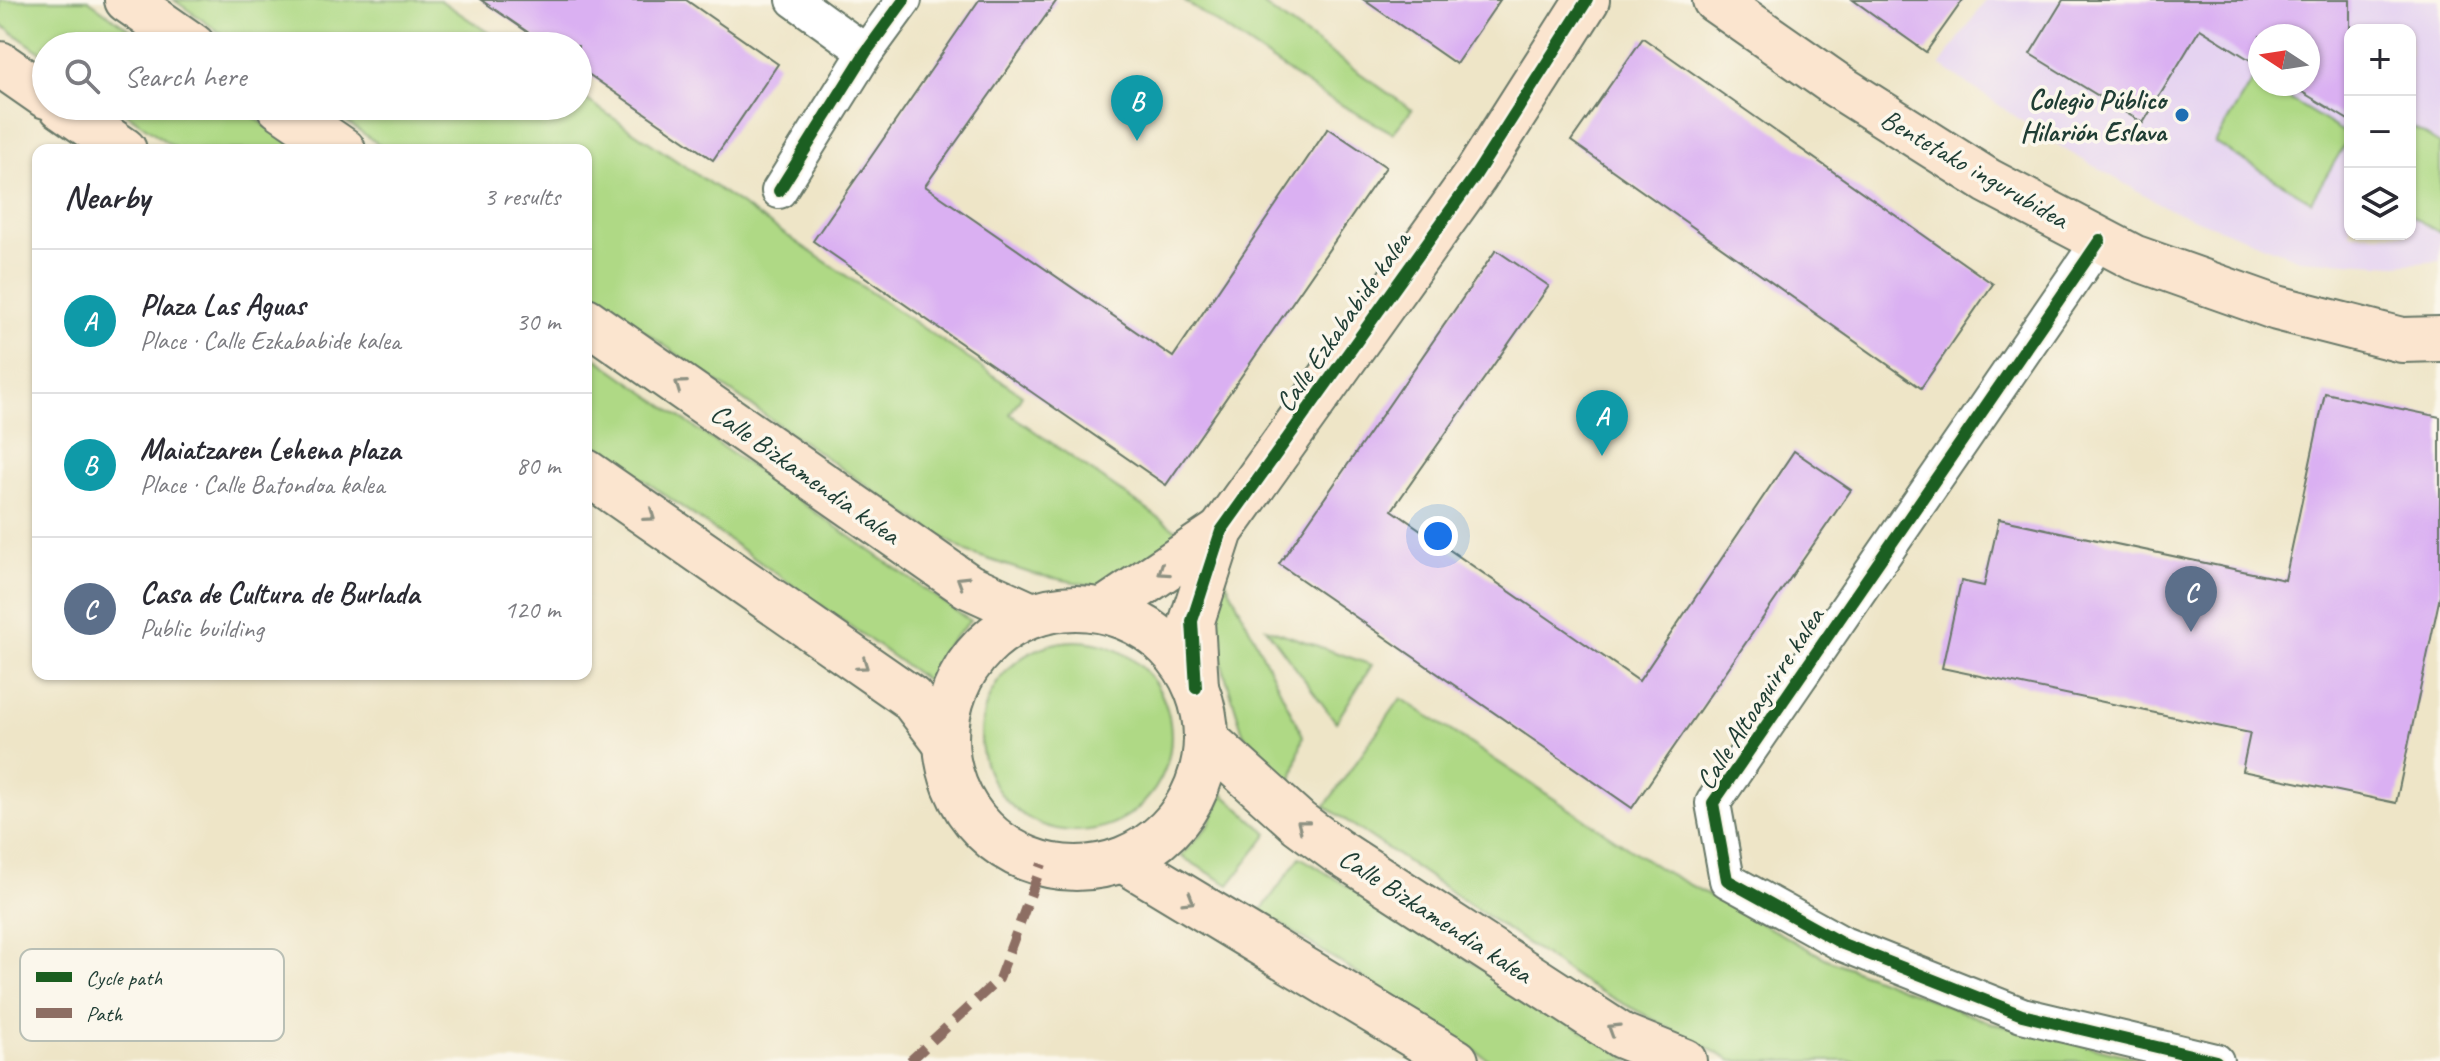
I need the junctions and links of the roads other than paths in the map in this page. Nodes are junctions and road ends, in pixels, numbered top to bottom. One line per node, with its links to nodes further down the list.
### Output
1 (127, 0): 6 (main road)
2 (794, 0): 7 (street)
3 (904, 0): 7 (street)
4 (1587, 0): 19 (main road, Calle Ezkababide kalea)
5 (1715, 0): 15 (main road, Bentetako ingurubidea)
6 (173, 32)
7 (866, 52): 14 (street)
8 (0, 64): 9 (main road)
9 (32, 86)
10 (81, 120): 12 (main road)
11 (299, 120): 13 (main road)
12 (115, 144)
13 (334, 144)
14 (779, 191)
15 (2100, 240): 17 (main road, Bentetako ingurubidea); 28 (street, Calle Altoaguirre kalea)
16 (592, 324): 21 (main road, Calle Bizkamendia kalea, one-way to 16)
17 (2440, 339)
18 (592, 476): 24 (main road, one-way to 24)
19 (1221, 531): 20 (main road, Calle Ezkababide kalea, one-way to 20); 22 (main road, Calle Ezkababide kalea)
20 (1104, 610): 21 (main road); 22 (main road)
21 (1032, 615): 24 (main road)
22 (1196, 688): 23 (main road)
23 (1207, 740): 25 (main road); 27 (main road, Calle Bizkamendia kalea, one-way to 23)
24 (946, 744): 25 (main road)
25 (1123, 860): 26 (main road, one-way to 26)
26 (1456, 1061)
27 (1684, 1061)
28 (2216, 1061)

